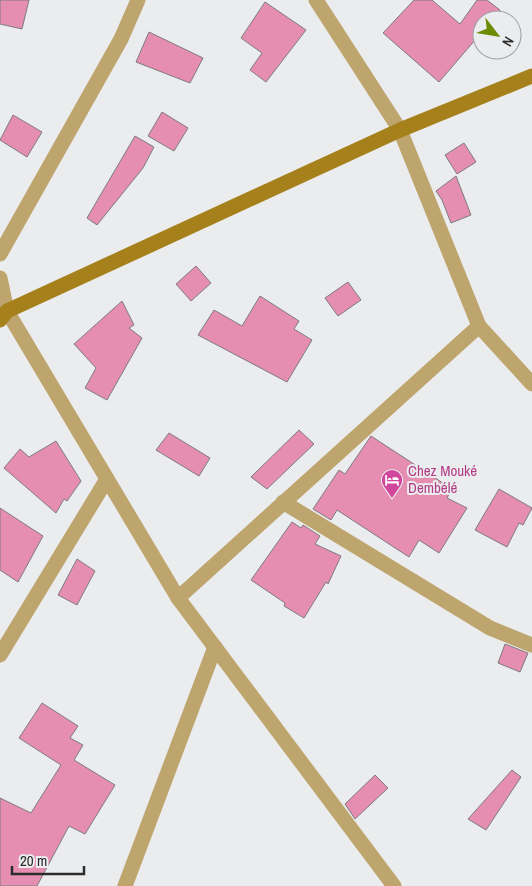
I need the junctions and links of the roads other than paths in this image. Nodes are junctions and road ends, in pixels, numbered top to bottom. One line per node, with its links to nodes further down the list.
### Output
1 (138, 0): 5 (street)
2 (316, 0): 4 (street)
3 (532, 76): 4 (street)
4 (400, 130): 7 (street); 8 (street)
5 (0, 254)
6 (0, 278): 7 (street)
7 (2, 312): 10 (street)
8 (479, 326): 9 (street); 11 (street)
9 (532, 384)
10 (107, 479): 12 (street); 15 (street)
11 (283, 502): 12 (street); 13 (street)
12 (178, 598): 14 (street)
13 (532, 645)
14 (215, 648): 16 (street); 17 (street)
15 (0, 655)
16 (125, 886)
17 (394, 886)

